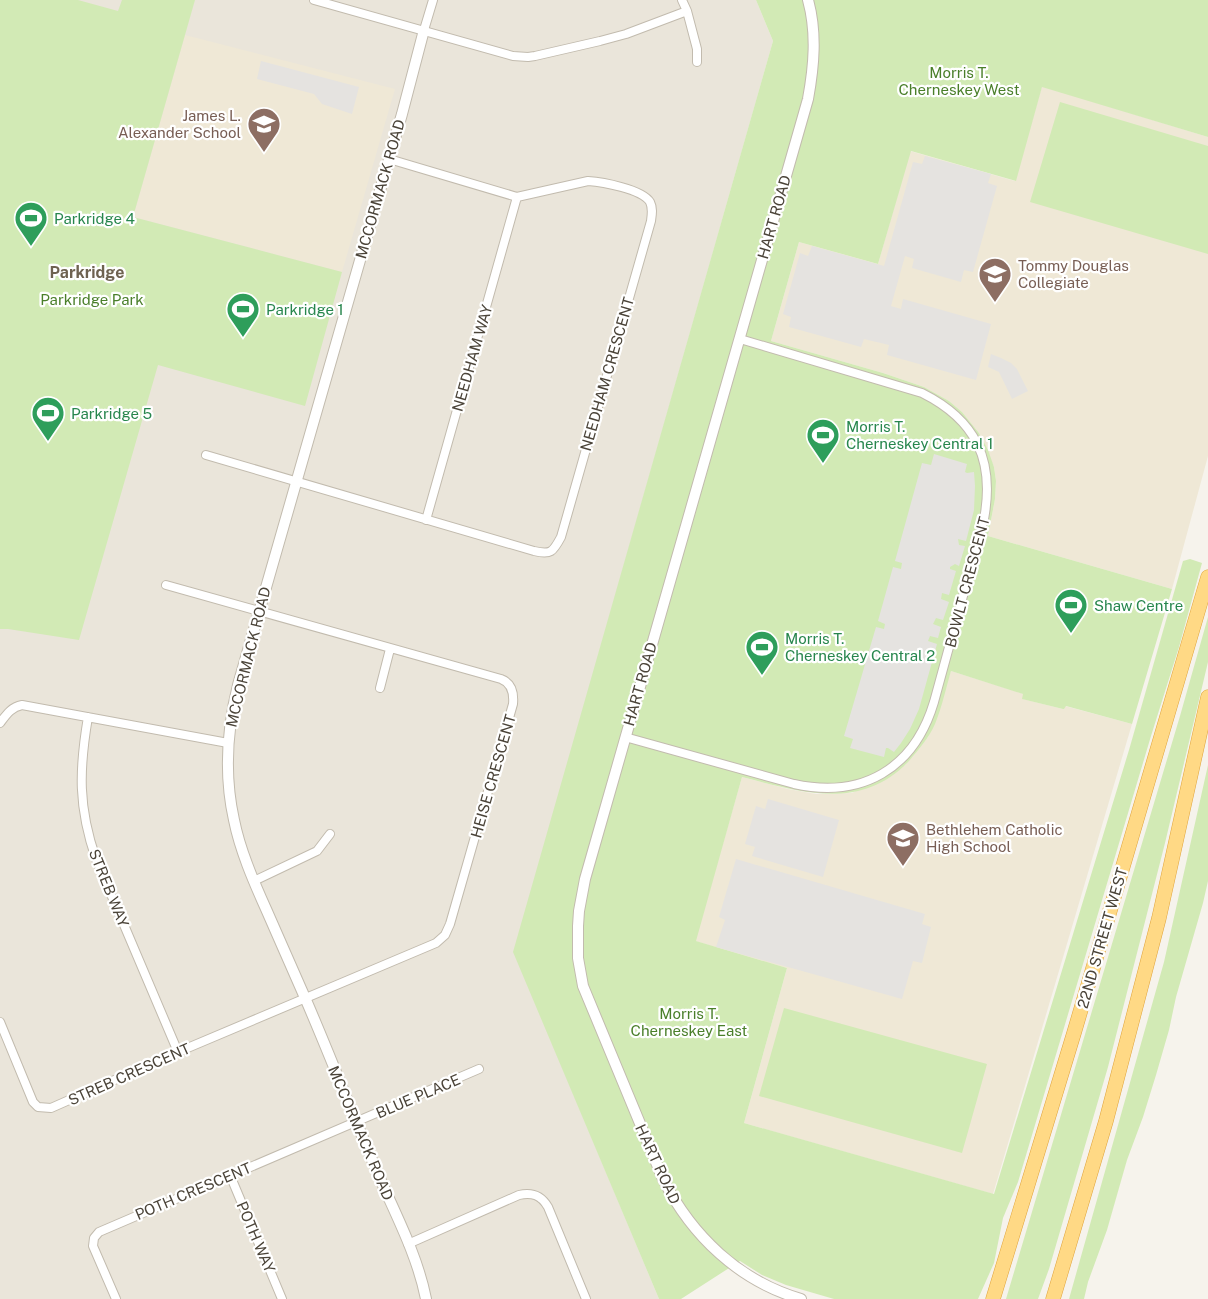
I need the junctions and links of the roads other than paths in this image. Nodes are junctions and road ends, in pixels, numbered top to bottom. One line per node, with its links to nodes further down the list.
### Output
1 (314, 0): 6 (street)
2 (433, 0): 6 (street, MCCORMACK ROAD)
3 (682, 0): 5 (street)
4 (808, 0): 10 (street, HART ROAD)
5 (687, 11): 6 (street); 7 (street)
6 (424, 30): 8 (street, MCCORMACK ROAD)
7 (697, 62)
8 (389, 159): 9 (street, NEEDHAM CRESCENT); 12 (street, MCCORMACK ROAD)
9 (517, 197): 13 (street, NEEDHAM WAY); 13 (street, NEEDHAM CRESCENT)
10 (740, 339): 22 (street, HART ROAD); 22 (street, BOWLT CRESCENT)
11 (206, 455): 12 (street, NEEDHAM CRESCENT)
12 (296, 482): 13 (street, NEEDHAM CRESCENT); 16 (street, MCCORMACK ROAD)
13 (426, 520)
14 (1208, 577): 33 (highway, 22ND STREET WEST)
15 (166, 585): 16 (street, HEISE CRESCENT)
16 (259, 611): 17 (street, HEISE CRESCENT); 23 (street, MCCORMACK ROAD)
17 (390, 648): 18 (street); 26 (street, HEISE CRESCENT)
18 (380, 688)
19 (1208, 697): 34 (highway)
20 (88, 717): 21 (street); 23 (street); 28 (street, STREB WAY)
21 (0, 723)
22 (625, 737): 39 (street, HART ROAD)
23 (228, 743): 25 (street, MCCORMACK ROAD)
24 (330, 834): 25 (street)
25 (254, 881): 26 (street, MCCORMACK ROAD)
26 (305, 998): 28 (street, STREB CRESCENT); 30 (street, MCCORMACK ROAD)
27 (0, 1022): 28 (street, STREB CRESCENT)
28 (178, 1052)
29 (479, 1069): 30 (street, BLUE PLACE)
30 (356, 1122): 31 (street, POTH CRESCENT); 32 (street, MCCORMACK ROAD)
31 (230, 1175): 35 (street, POTH CRESCENT); 36 (street, POTH WAY)
32 (408, 1244): 37 (street, MCCORMACK ROAD); 38 (street)
33 (998, 1282): 40 (highway); 41 (highway, 22ND STREET WEST)
34 (1052, 1297)
35 (116, 1299)
36 (282, 1299)
37 (426, 1299)
38 (586, 1299)
39 (801, 1299)
40 (985, 1299)
41 (993, 1299)

